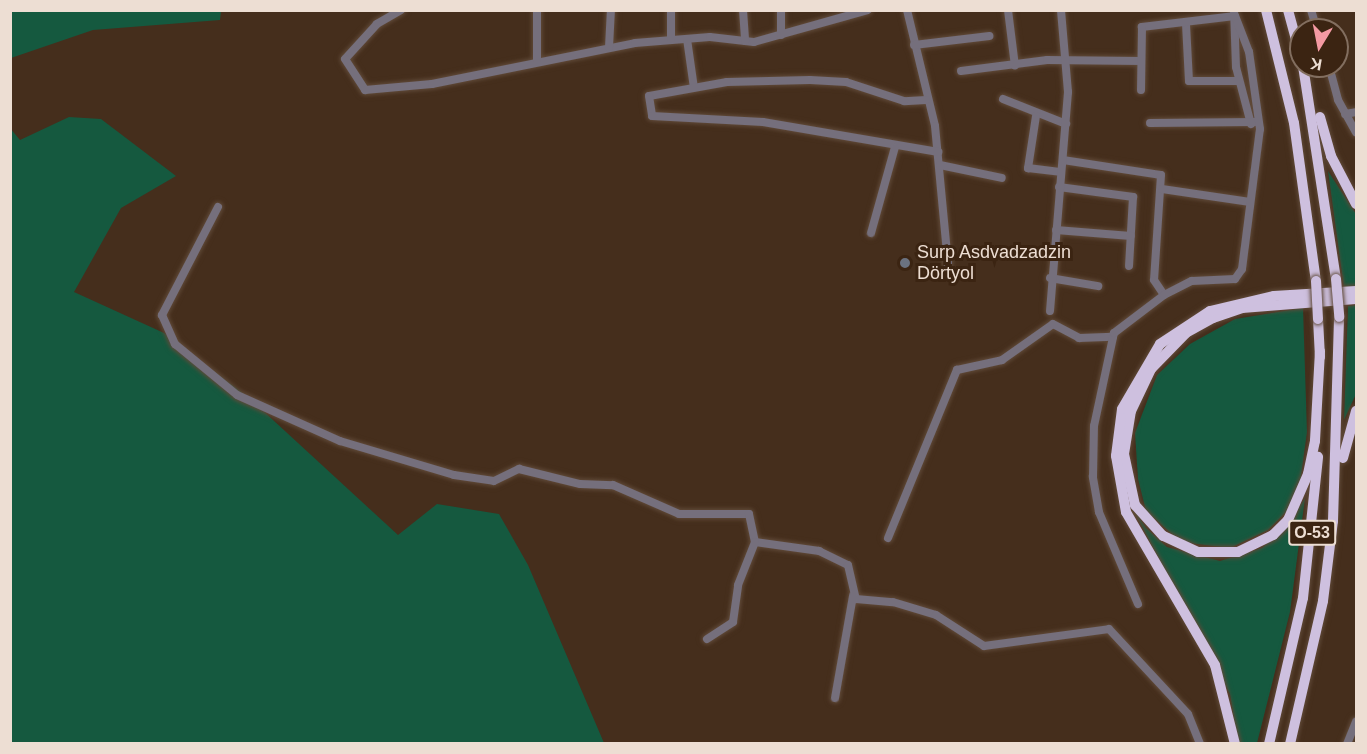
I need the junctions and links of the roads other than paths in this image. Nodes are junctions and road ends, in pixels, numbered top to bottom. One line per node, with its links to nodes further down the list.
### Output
1 (401, 10): 23 (street)
2 (537, 10): 23 (street)
3 (611, 10): 21 (street)
4 (671, 10): 17 (street)
5 (743, 10): 19 (street)
6 (781, 10): 15 (street)
7 (868, 10): 13 (street)
8 (907, 10): 20 (street)
9 (1008, 10): 25 (street)
10 (1061, 10): 22 (street)
11 (1266, 10): 66 (highway, O-53, bridge)
12 (1234, 13): 14 (street); 30 (street); 38 (street)
13 (849, 14): 15 (street)
14 (1186, 24): 24 (street); 30 (street)
15 (781, 35): 19 (street)
16 (989, 36): 20 (street)
17 (671, 39): 18 (street); 21 (street)
18 (687, 39): 19 (street); 31 (street)
19 (745, 41)
20 (914, 45): 34 (street)
21 (609, 47): 23 (street)
22 (1065, 59): 24 (street); 25 (street); 40 (street)
23 (537, 60)
24 (1141, 61): 32 (street)
25 (1015, 66): 26 (street)
26 (961, 71)
27 (1307, 78): 71 (highway, O-53, bridge)
28 (1308, 78): 52 (highway)
29 (1333, 78): 36 (street)
30 (1239, 81): 41 (street)
31 (694, 88): 34 (street); 43 (street)
32 (1141, 90)
33 (1003, 99): 37 (street)
34 (926, 100): 44 (street)
35 (1356, 112): 36 (street)
36 (1345, 114): 42 (street)
37 (1036, 116): 40 (street); 47 (street)
38 (1260, 120): 41 (street); 51 (street)
39 (1150, 123): 41 (street)
40 (1066, 124): 45 (street)
41 (1251, 124)
42 (1356, 132)
43 (895, 147): 44 (street); 55 (street)
44 (938, 152): 46 (street)
45 (1063, 160): 47 (street); 50 (street)
46 (940, 165): 48 (street); 57 (street)
47 (1060, 172): 49 (street)
48 (1002, 178)
49 (1059, 187): 54 (street); 56 (street)
50 (1162, 189): 51 (street); 62 (street)
51 (1250, 202): 62 (street)
52 (1356, 204)
53 (218, 207): 69 (street)
54 (1056, 230): 56 (street); 59 (street)
55 (871, 232)
56 (1131, 236): 58 (street)
57 (948, 263)
58 (1128, 266)
59 (1050, 278): 60 (street); 64 (street)
60 (1098, 286)
61 (1356, 291): 77 (highway)
62 (1164, 295): 65 (street)
63 (1356, 299): 66 (highway)
64 (1050, 310)
65 (1113, 337): 68 (street); 72 (street)
66 (1320, 351): 78 (highway, O-53)
67 (1356, 411): 71 (highway)
68 (888, 538)
69 (755, 543): 70 (street); 73 (street)
70 (853, 596): 74 (street); 76 (street)
71 (1323, 601): 79 (highway, O-53)
72 (1138, 604)
73 (708, 639)
74 (835, 698)
75 (1356, 722): 80 (street)
76 (1200, 744)
77 (1235, 744)
78 (1269, 744)
79 (1290, 744)
80 (1347, 744)

